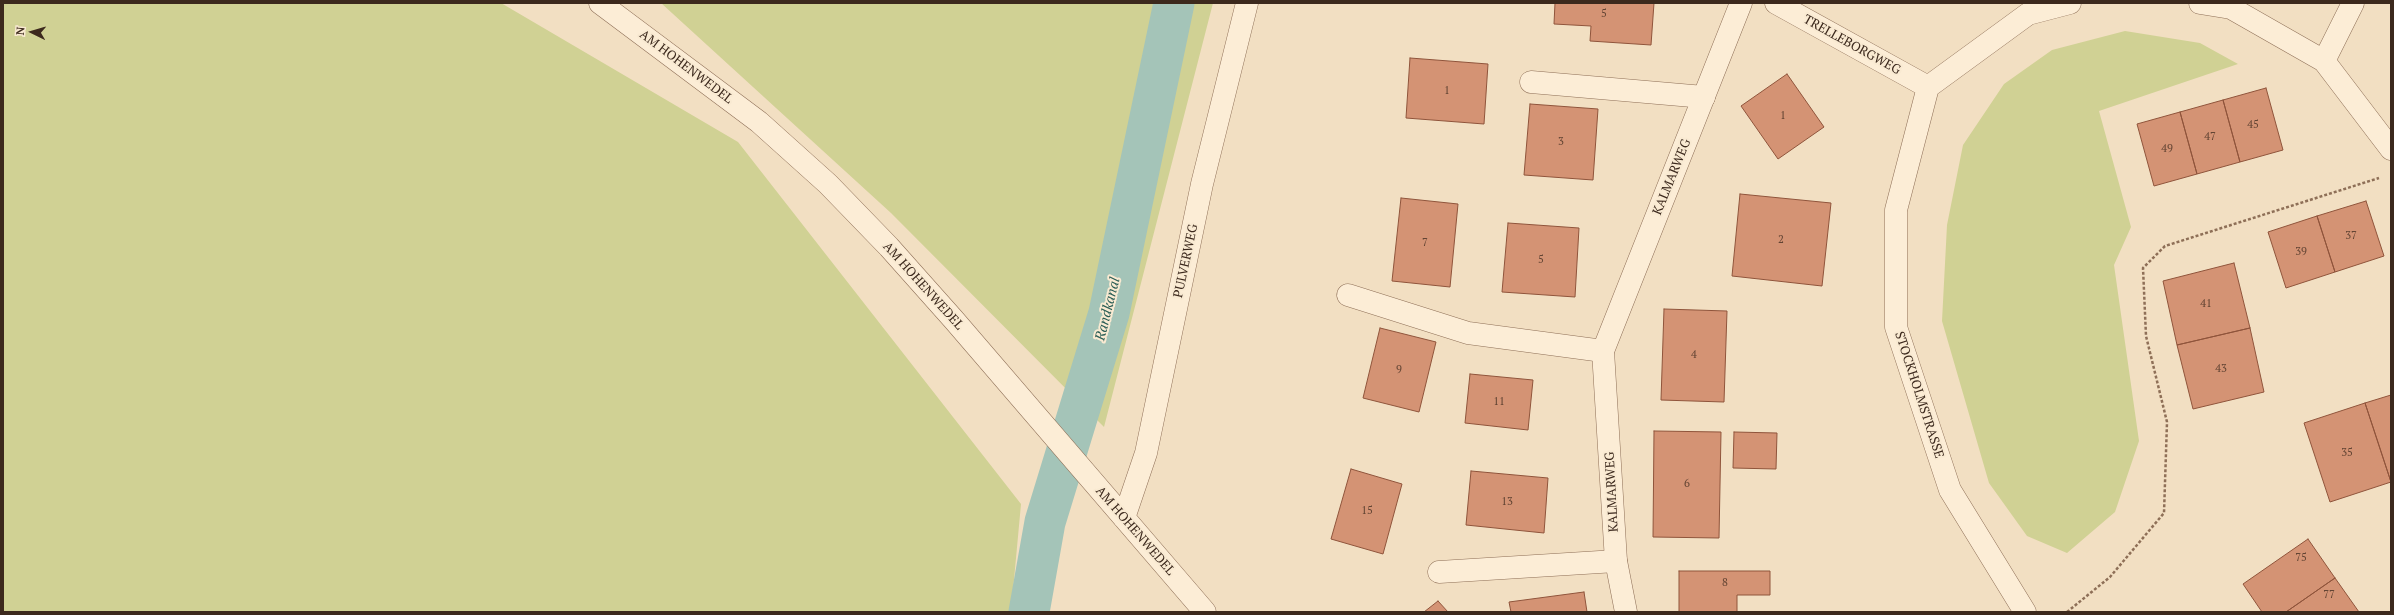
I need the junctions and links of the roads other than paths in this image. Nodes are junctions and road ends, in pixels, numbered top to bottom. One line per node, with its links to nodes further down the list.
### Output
1 (600, 3): 15 (street, AM HOHENWEDEL)
2 (1247, 3): 15 (street, PULVERWEG)
3 (1741, 3): 11 (street, KALMARWEG)
4 (1776, 3): 10 (street, TRELLEBORGWEG)
5 (2070, 3): 10 (street)
6 (2200, 3): 8 (street)
7 (2353, 3): 8 (street)
8 (2324, 61): 12 (street)
9 (1531, 82): 11 (street)
10 (1928, 87): 20 (street, STOCKHOLMSTRASSE)
11 (1704, 97): 14 (street, KALMARWEG)
12 (2391, 149)
13 (1348, 295): 14 (street)
14 (1603, 351): 16 (street, KALMARWEG)
15 (1124, 518): 18 (street, AM HOHENWEDEL)
16 (1616, 561): 17 (street); 19 (street, KALMARWEG)
17 (1439, 572)
18 (1205, 612)
19 (1626, 612)
20 (2025, 612)

